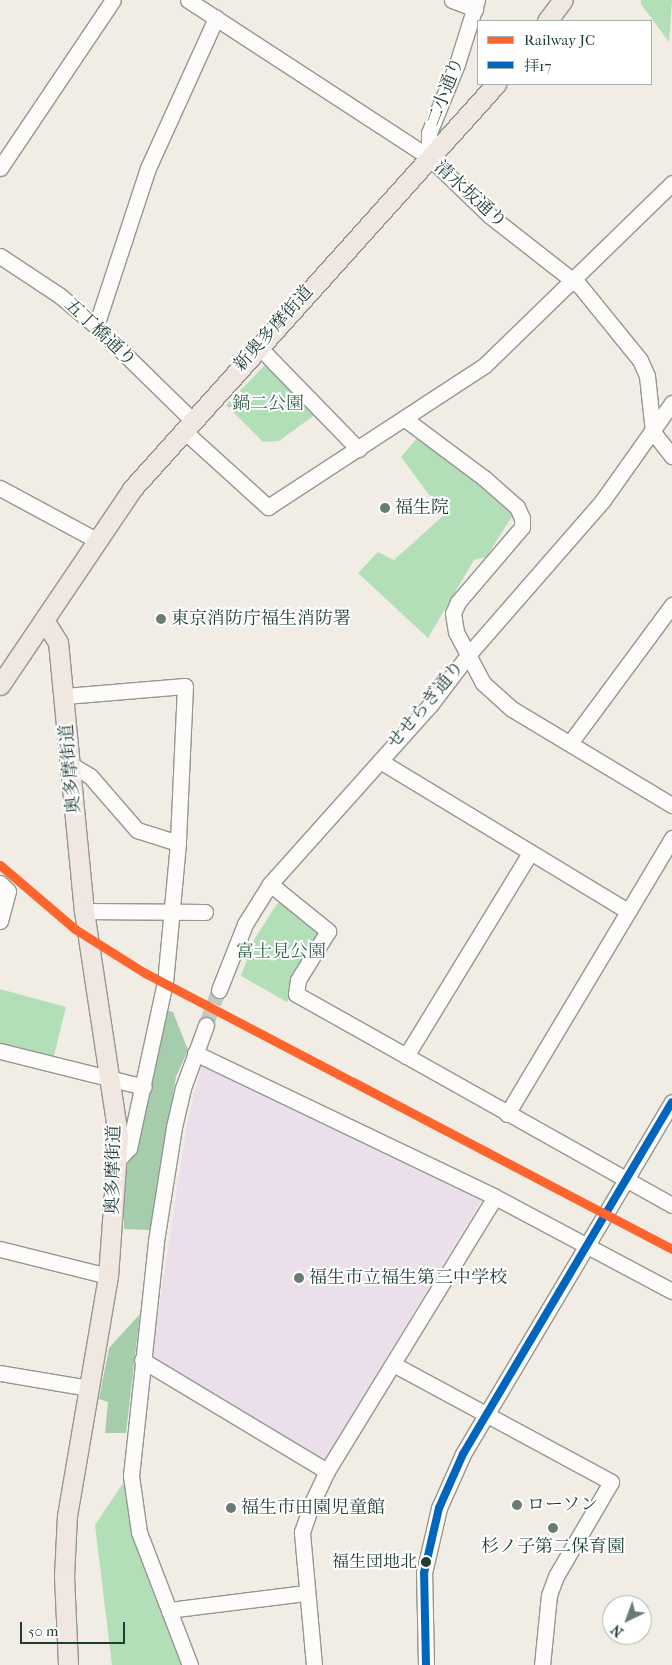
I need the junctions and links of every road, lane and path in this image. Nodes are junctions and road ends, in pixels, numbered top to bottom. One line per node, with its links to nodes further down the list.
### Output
1 (113, 0): 10 (street)
2 (188, 0): 6 (street, 清水坂通り)
3 (452, 0): 5 (street)
4 (563, 0): 7 (main road)
5 (476, 5): 9 (street, 二小通り)
6 (216, 18): 9 (street, 清水坂通り); 14 (street)
7 (548, 20)
8 (495, 85): 9 (main road, 新奥多摩街道)
9 (428, 157): 13 (street, 清水坂通り); 15 (main road, 新奥多摩街道)
10 (0, 168)
11 (672, 183): 13 (street)
12 (0, 256): 14 (street, 五丁橋通り)
13 (573, 279): 17 (street); 19 (street, 清水坂通り)
14 (96, 326): 18 (street, 五丁橋通り)
15 (258, 346): 18 (main road, 新奥多摩街道); 20 (street)
16 (672, 403): 19 (street, せせらぎ通り)
17 (405, 419): 20 (street); 28 (street)
18 (188, 425): 20 (street, 五丁橋通り); 23 (main road, 新奥多摩街道)
19 (653, 432): 21 (street); 28 (street, せせらぎ通り)
20 (358, 449)
21 (672, 456)
22 (0, 488): 23 (street)
23 (96, 540): 24 (main road, 新奥多摩街道)
24 (66, 588): 26 (main road, 新奥多摩街道); 27 (main road)
25 (672, 605): 31 (street)
26 (44, 620): 27 (main road, 奥多摩街道); 29 (main road, 新奥多摩街道)
27 (58, 642): 30 (main road, 奥多摩街道)
28 (468, 655): 31 (street); 32 (street, せせらぎ通り)
29 (0, 685)
30 (65, 696): 33 (main road, 奥多摩街道); 36 (street)
31 (570, 743): 34 (street)
32 (380, 761): 37 (street); 39 (street, せせらぎ通り)
33 (70, 764): 36 (street); 40 (main road, 奥多摩街道)
34 (672, 806)
35 (672, 838): 41 (street)
36 (178, 843): 42 (street)
37 (530, 853): 41 (street); 49 (street)
38 (0, 883): 44 (street)
39 (270, 884): 45 (street, せせらぎ通り); 49 (street)
40 (84, 911): 42 (street); 50 (main road, 奥多摩街道)
41 (628, 911): 53 (street)
42 (172, 912): 43 (street); 51 (street)
43 (205, 912)
44 (0, 921)
45 (219, 990)
46 (206, 1025): 48 (street)
47 (0, 1051): 50 (street)
48 (196, 1053): 56 (street); 62 (street)
49 (406, 1056): 53 (street)
50 (109, 1078): 51 (street); 54 (main road, 奥多摩街道)
51 (144, 1087): 54 (street)
52 (672, 1102): 55 (street)
53 (507, 1114): 55 (street)
54 (116, 1161): 60 (main road, 奥多摩街道)
55 (625, 1181): 57 (street); 58 (street)
56 (495, 1197): 58 (street); 63 (street)
57 (672, 1206)
58 (586, 1245): 61 (street); 66 (street)
59 (0, 1249): 60 (street)
60 (108, 1276): 65 (main road, 奥多摩街道)
61 (672, 1291)
62 (142, 1360): 67 (street); 69 (street)
63 (393, 1364): 66 (street); 67 (street)
64 (0, 1373): 65 (street)
65 (89, 1388): 70 (main road, 奥多摩街道)
66 (486, 1416): 73 (street); 74 (street)
67 (327, 1471): 68 (street)
68 (306, 1593): 69 (street); 72 (street)
69 (169, 1610): 71 (street)
70 (68, 1665)
71 (190, 1665)
72 (314, 1665)
73 (426, 1665)
74 (542, 1665)

